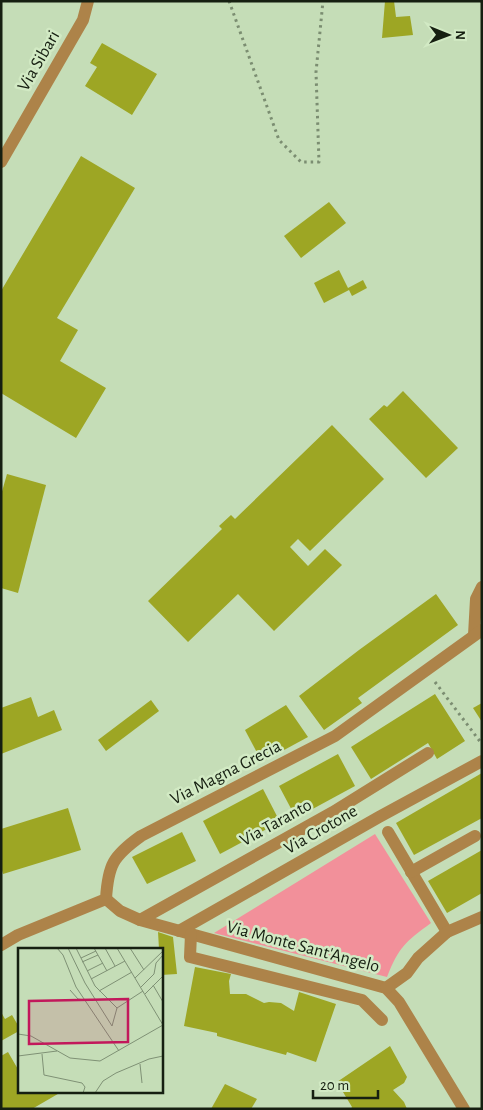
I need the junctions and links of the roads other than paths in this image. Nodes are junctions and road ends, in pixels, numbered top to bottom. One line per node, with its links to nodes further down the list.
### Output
1 (88, 1): 2 (street, Via Sibari)
2 (1, 162)
3 (482, 587): 4 (street)
4 (478, 632): 10 (street, Via Magna Grecia)
5 (428, 753): 12 (street, Via Taranto)
6 (482, 761): 14 (street, Via Crotone)
7 (388, 832): 9 (street)
8 (475, 836): 9 (street)
9 (411, 872): 13 (street)
10 (106, 899): 12 (street, Via Monte Sant'Angelo); 15 (street)
11 (482, 917): 13 (street)
12 (140, 920): 14 (street, Via Monte Sant'Angelo)
13 (447, 932): 16 (street)
14 (185, 933): 16 (street, Via Monte Sant'Angelo); 17 (street)
15 (1, 945)
16 (386, 988): 18 (street, Via Monte Sant'Angelo)
17 (382, 1020)
18 (464, 1109)

